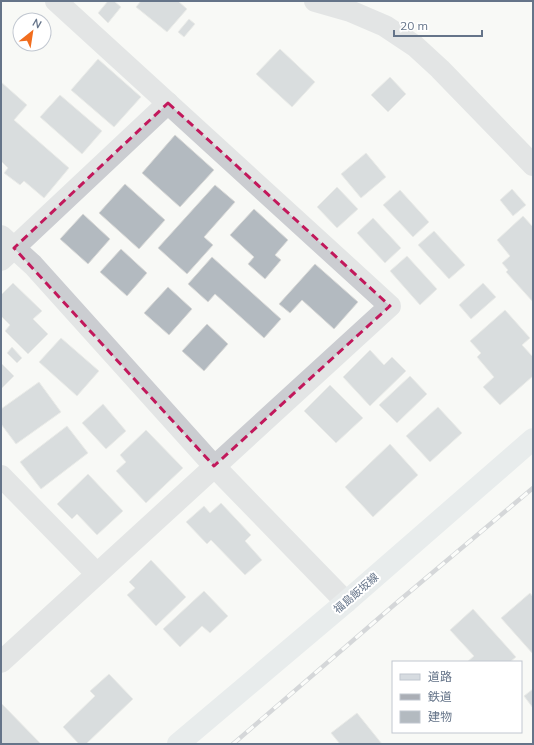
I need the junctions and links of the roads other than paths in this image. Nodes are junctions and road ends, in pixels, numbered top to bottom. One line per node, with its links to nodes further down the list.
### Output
1 (56, 1): 3 (street)
2 (315, 1): 4 (street)
3 (168, 103): 5 (street); 7 (street)
4 (533, 166)
5 (5, 248): 7 (street)
6 (533, 439): 10 (main road, 福島飯坂線)
7 (214, 466): 9 (street); 10 (street)
8 (1, 476): 9 (street)
9 (97, 574): 11 (street)
10 (346, 602): 12 (main road, 福島飯坂線)
11 (1, 662)
12 (178, 744)

